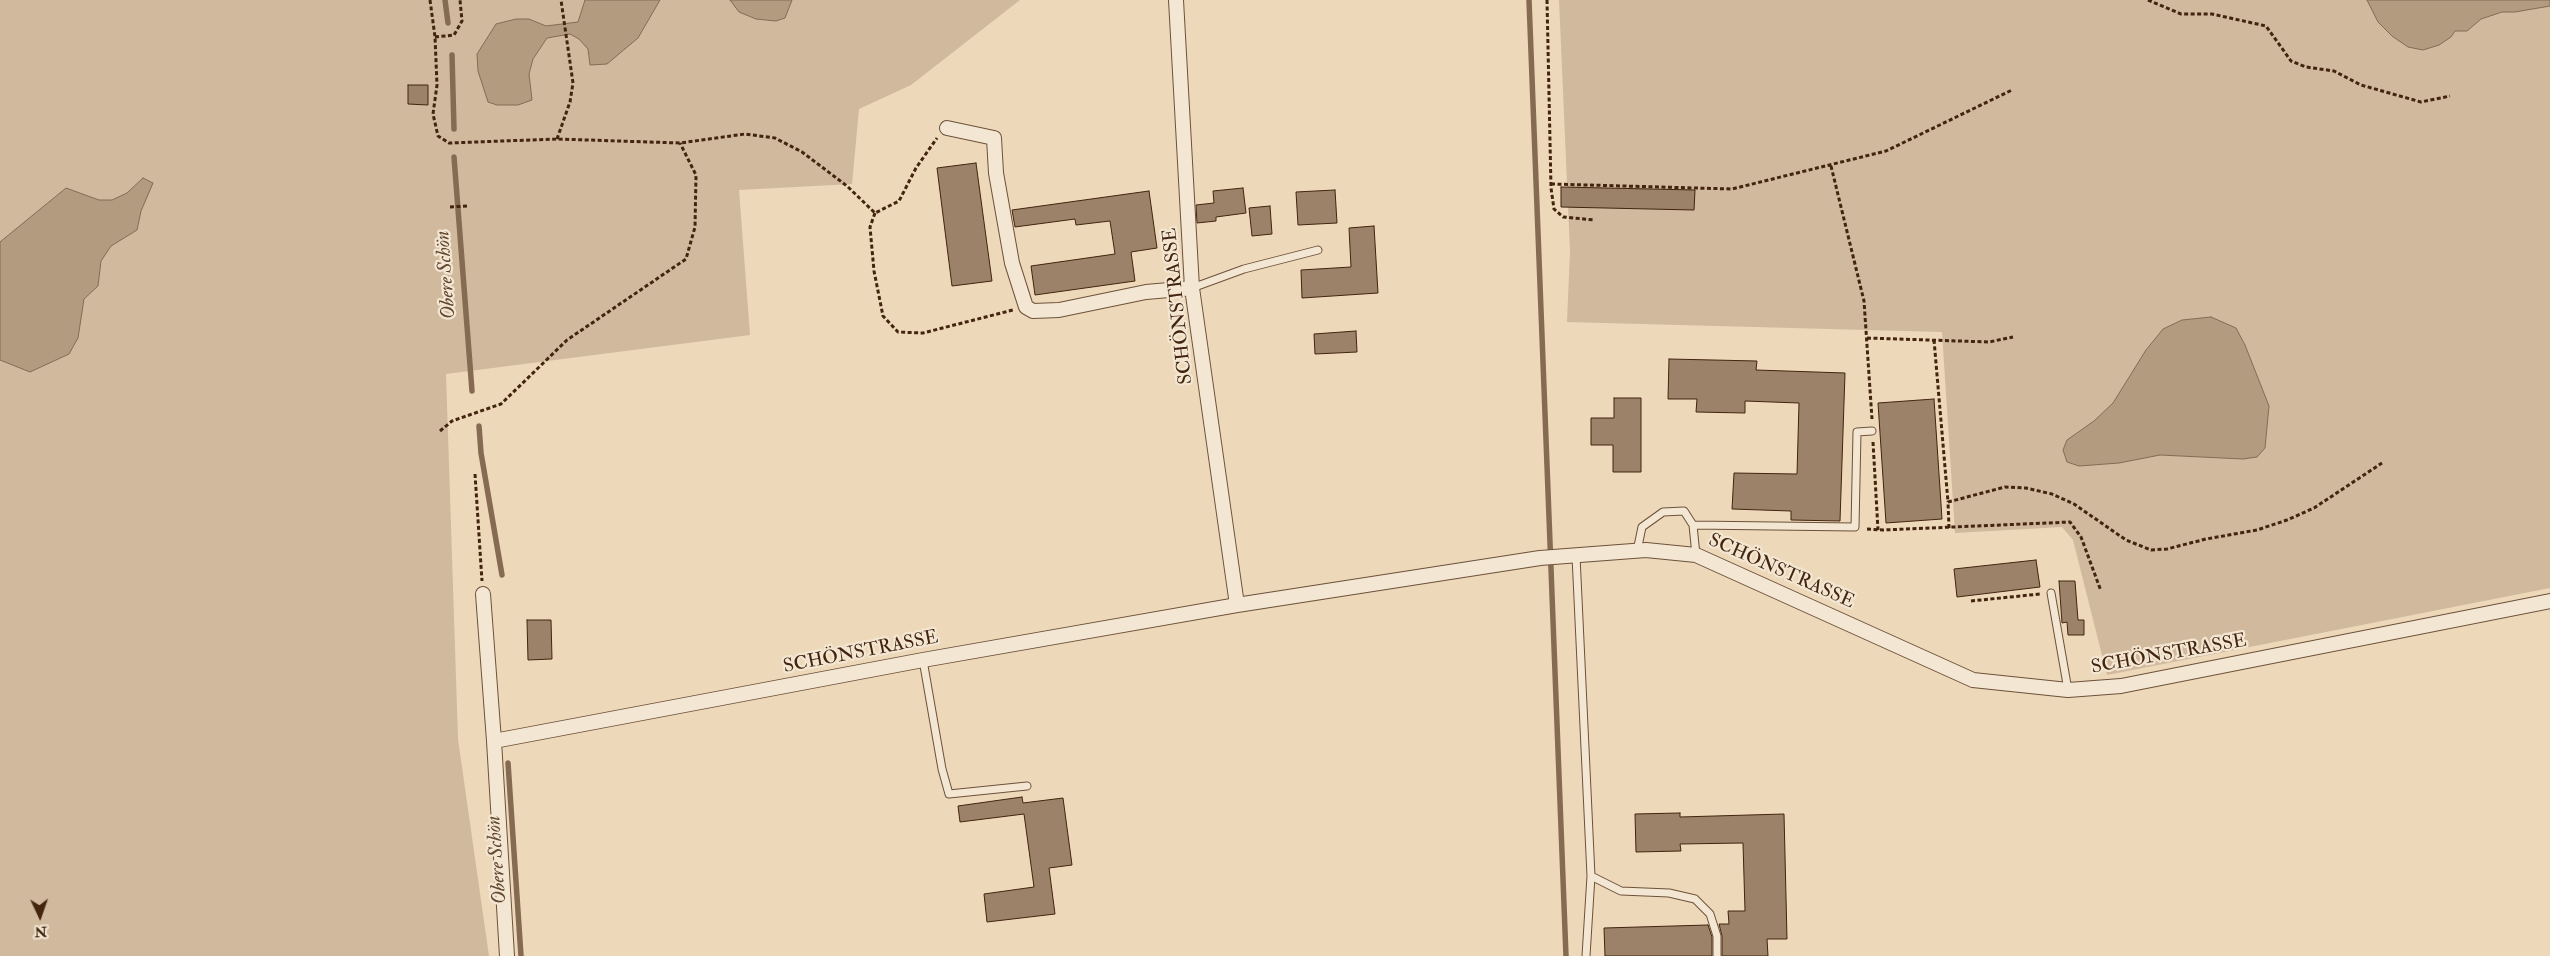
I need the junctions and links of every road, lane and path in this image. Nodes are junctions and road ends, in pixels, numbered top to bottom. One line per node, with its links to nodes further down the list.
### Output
1 (430, 0): 7 (path)
2 (460, 0): 7 (path)
3 (1176, 0): 20 (street, SCHÖNSTRASSE)
4 (1547, 0): 14 (path)
5 (2148, 0): 9 (path)
6 (560, 1): 11 (path)
7 (435, 38): 11 (path)
8 (2012, 90): 13 (path)
9 (2450, 96)
10 (947, 128): 17 (path); 21 (street)
11 (557, 139): 12 (path)
12 (680, 143): 17 (path); 25 (path)
13 (1831, 166): 14 (path); 23 (path)
14 (1551, 184): 18 (path)
15 (450, 206): 16 (path)
16 (467, 206)
17 (875, 213): 21 (path)
18 (1594, 220)
19 (1318, 250): 20 (lane)
20 (1192, 288): 21 (street); 42 (street, SCHÖNSTRASSE)
21 (1026, 307)
22 (2013, 337): 24 (path)
23 (1867, 338): 24 (path); 26 (path)
24 (1934, 340): 29 (path)
25 (440, 431)
26 (1872, 431): 31 (lane); 33 (path)
27 (2382, 463): 29 (path)
28 (474, 474): 39 (path)
29 (1948, 502): 32 (path)
30 (1694, 525): 31 (lane); 34 (lane); 35 (lane)
31 (1854, 528): 33 (path)
32 (1949, 528): 33 (path); 37 (path)
33 (1878, 530)
34 (1637, 551): 35 (street, SCHÖNSTRASSE); 36 (street, SCHÖNSTRASSE)
35 (1696, 555): 44 (street, SCHÖNSTRASSE)
36 (1569, 556): 42 (street, SCHÖNSTRASSE); 47 (lane)
37 (2101, 591)
38 (2051, 593): 40 (path); 44 (lane)
39 (483, 594): 45 (street)
40 (1970, 601)
41 (2550, 601): 44 (street, SCHÖNSTRASSE)
42 (1237, 605): 43 (street, SCHÖNSTRASSE)
43 (923, 660): 45 (street, SCHÖNSTRASSE); 46 (lane)
44 (2068, 690)
45 (494, 741): 48 (street)
46 (1027, 786)
47 (1591, 876): 49 (lane); 50 (lane)
48 (507, 956)
49 (1586, 956)
50 (1717, 956)

